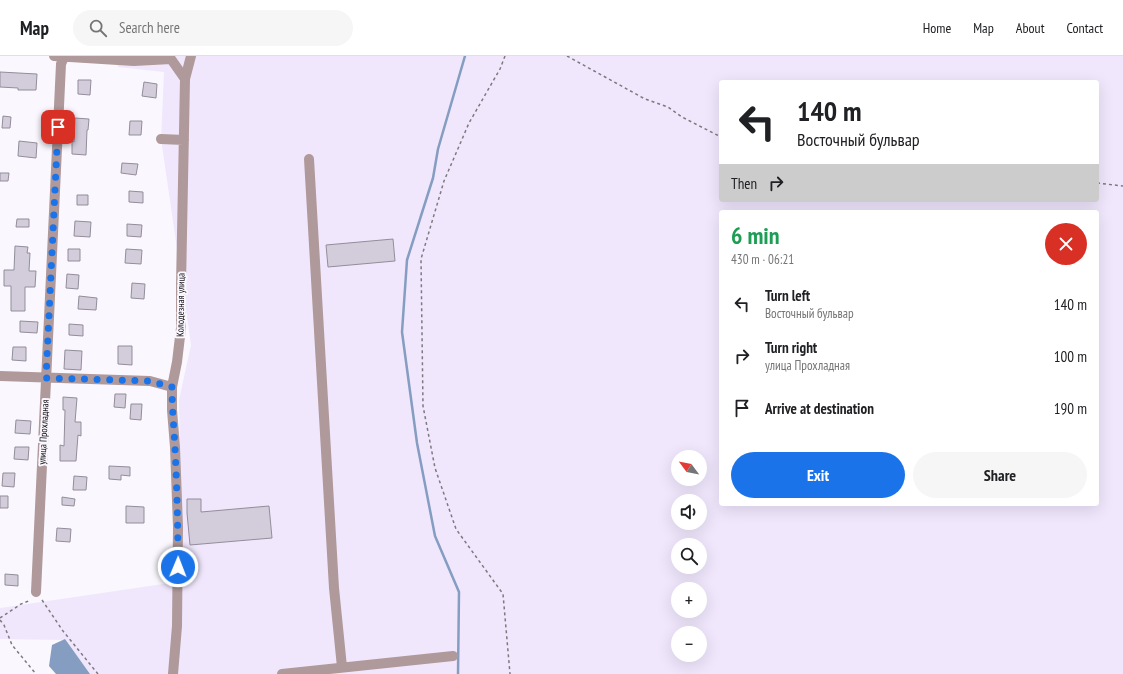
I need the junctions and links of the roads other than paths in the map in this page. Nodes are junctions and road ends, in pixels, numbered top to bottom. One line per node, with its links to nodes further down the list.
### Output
1 (54, 56): 2 (street)
2 (64, 56): 4 (street); 9 (street, улица Прохладная)
3 (191, 56): 4 (street, Колодезная улица)
4 (185, 79): 6 (street, Колодезная улица)
5 (161, 139): 6 (street)
6 (184, 140): 10 (street, Колодезная улица)
7 (309, 160): 13 (street)
8 (0, 376): 9 (street)
9 (46, 378): 10 (street); 11 (street, улица Прохладная)
10 (172, 387): 14 (street, Колодезная улица)
11 (36, 592)
12 (453, 656): 13 (street)
13 (342, 667): 15 (street)
14 (173, 674)
15 (282, 674)

